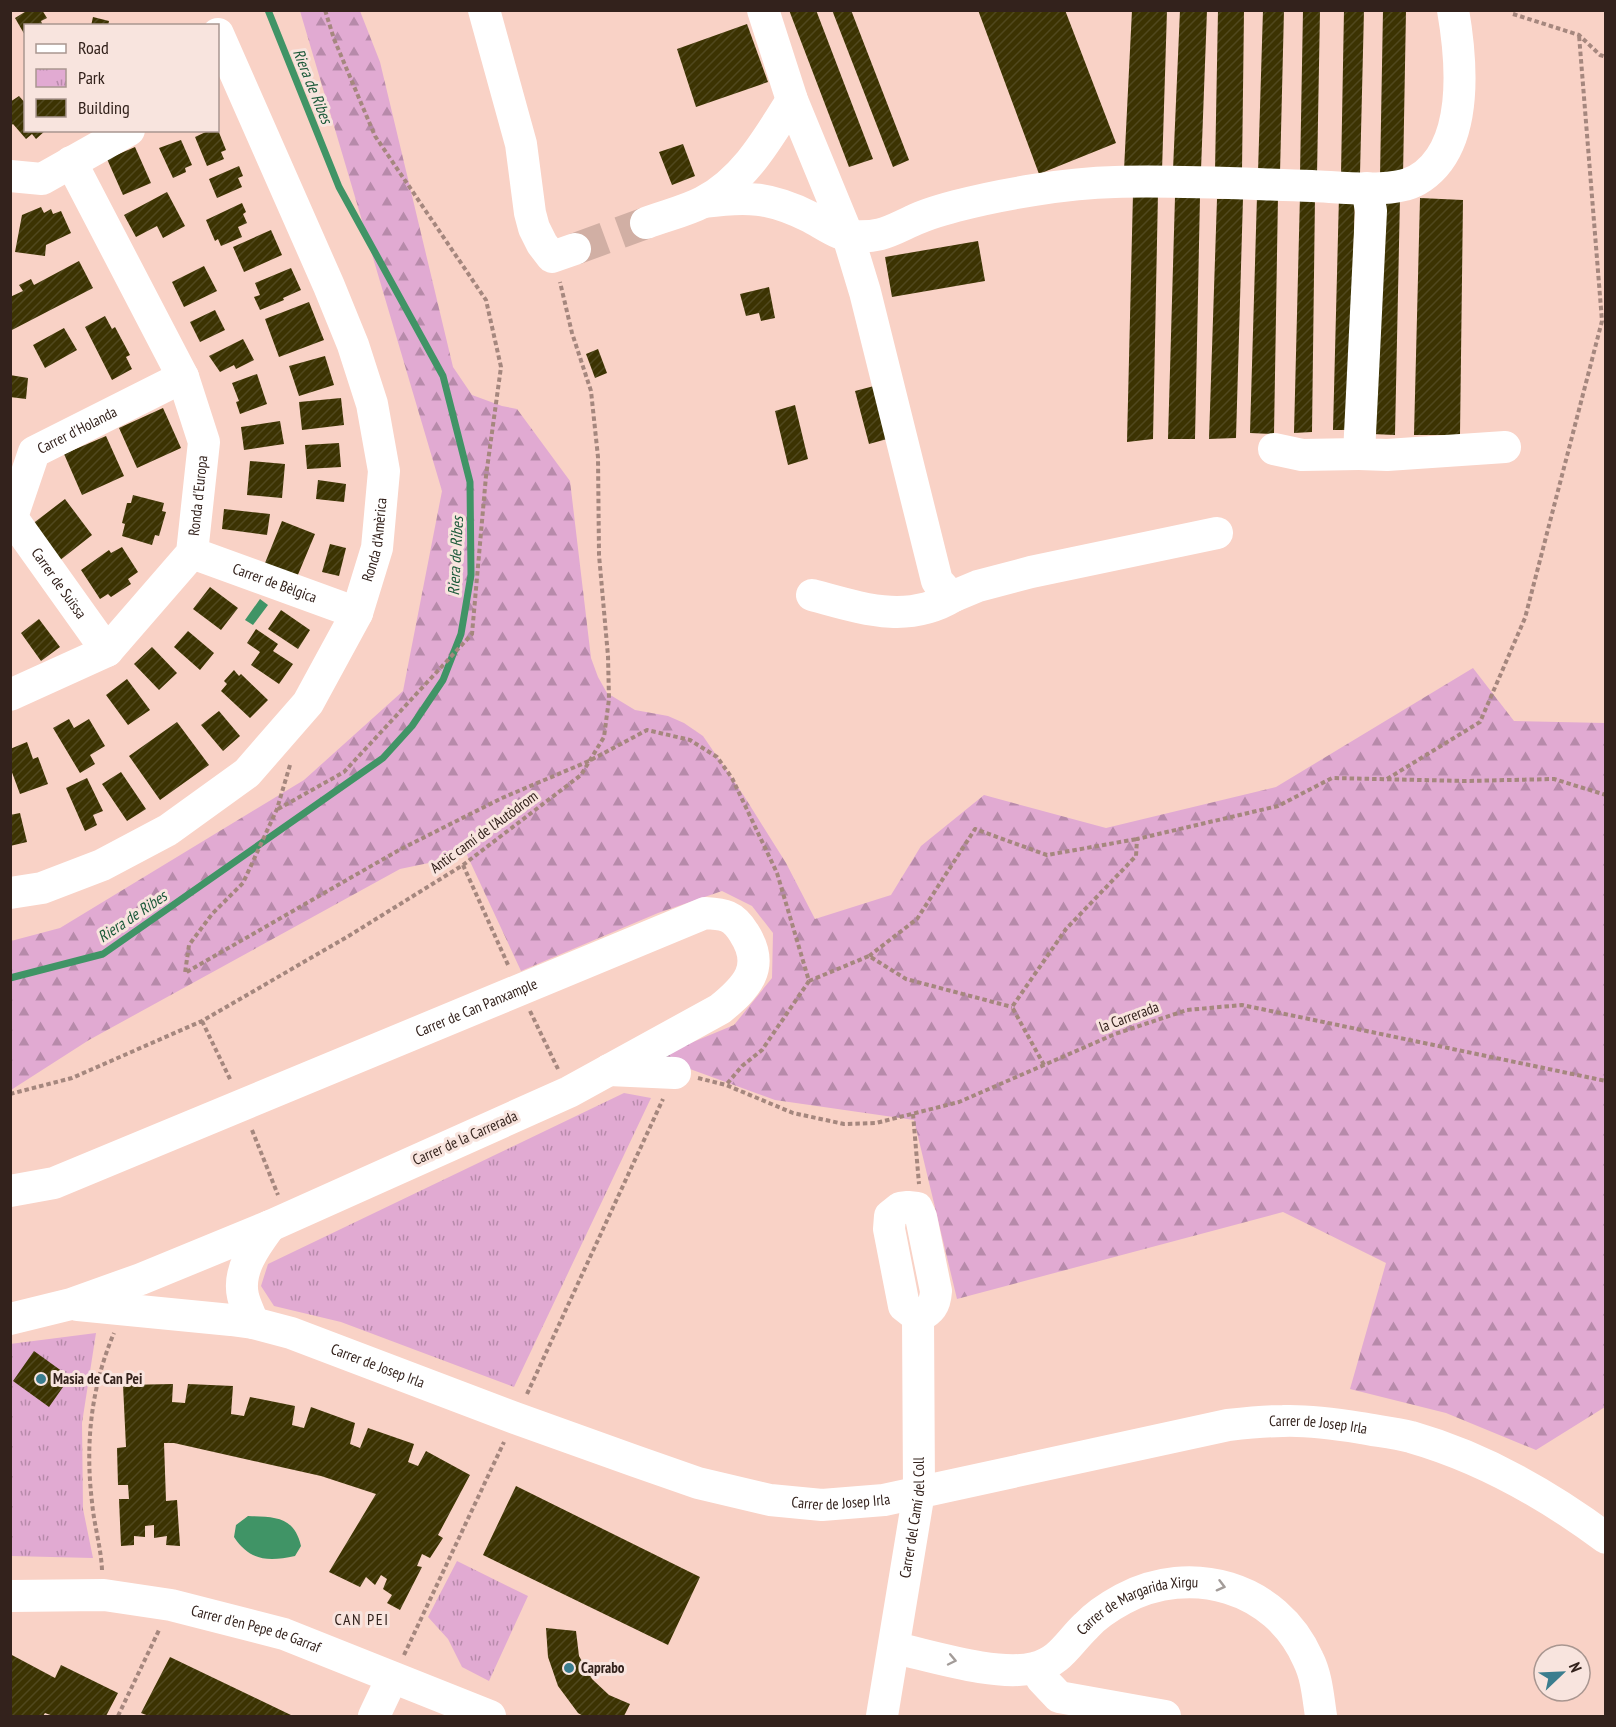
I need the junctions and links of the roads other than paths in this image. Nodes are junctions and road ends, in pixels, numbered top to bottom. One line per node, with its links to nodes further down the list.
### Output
1 (207, 10): 5 (street)
2 (484, 10): 17 (street)
3 (763, 10): 8 (street)
4 (1453, 10): 13 (street)
5 (213, 24)
6 (219, 40): 7 (street, Ronda d'Amèrica)
7 (226, 78): 28 (street, Ronda d'Amèrica)
8 (792, 100): 14 (street); 16 (street)
9 (125, 132): 11 (street)
10 (10, 156): 11 (street)
11 (71, 162): 12 (street); 18 (street, Ronda d'Europa)
12 (10, 176)
13 (1367, 188): 16 (street); 22 (street)
14 (704, 202): 15 (street); 16 (street)
15 (646, 223)
16 (848, 236): 27 (street)
17 (564, 253)
18 (183, 377): 21 (street, Carrer d'Holanda); 25 (street, Ronda d'Europa)
19 (1505, 447): 22 (street)
20 (1274, 449): 22 (street)
21 (22, 451): 23 (street, Carrer d'Holanda)
22 (1359, 454)
23 (11, 516): 29 (street, Carrer de Suïssa)
24 (1217, 533): 27 (street)
25 (192, 553): 28 (street, Carrer de Bèlgica); 29 (street, Ronda d'Europa)
26 (812, 595): 27 (street)
27 (954, 596)
28 (357, 613): 31 (street, Ronda d'Amèrica)
29 (107, 651): 30 (street, Ronda d'Europa)
30 (10, 695)
31 (10, 893)
32 (657, 1043): 33 (street, Carrer de la Carrerada); 35 (street, Carrer de Can Panxample)
33 (608, 1070): 34 (street); 37 (street, Carrer de la Carrerada)
34 (675, 1073)
35 (10, 1191)
36 (917, 1208): 41 (street, Carrer del Camí del Coll)
37 (270, 1226): 38 (street, Carrer de la Carrerada); 40 (street)
38 (71, 1304): 39 (street, Carrer de la Carrerada); 40 (street, Carrer de Josep Irla)
39 (10, 1319)
40 (253, 1323): 41 (street, Carrer de Josep Irla)
41 (919, 1492): 42 (street, Carrer de Josep Irla); 44 (street, Carrer del Camí del Coll)
42 (1605, 1538)
43 (10, 1596): 46 (street, Carrer d'en Pepe de Garraf)
44 (895, 1648): 45 (street, Carrer de Margarida Xirgu, one-way to 45); 49 (street, Carrer del Camí del Coll)
45 (1036, 1668): 50 (street); 51 (street, Carrer de Margarida Xirgu, one-way to 51)
46 (392, 1678): 47 (street); 48 (street, Carrer d'en Pepe de Garraf)
47 (374, 1716)
48 (490, 1716)
49 (882, 1716)
50 (1165, 1716)
51 (1321, 1716)

